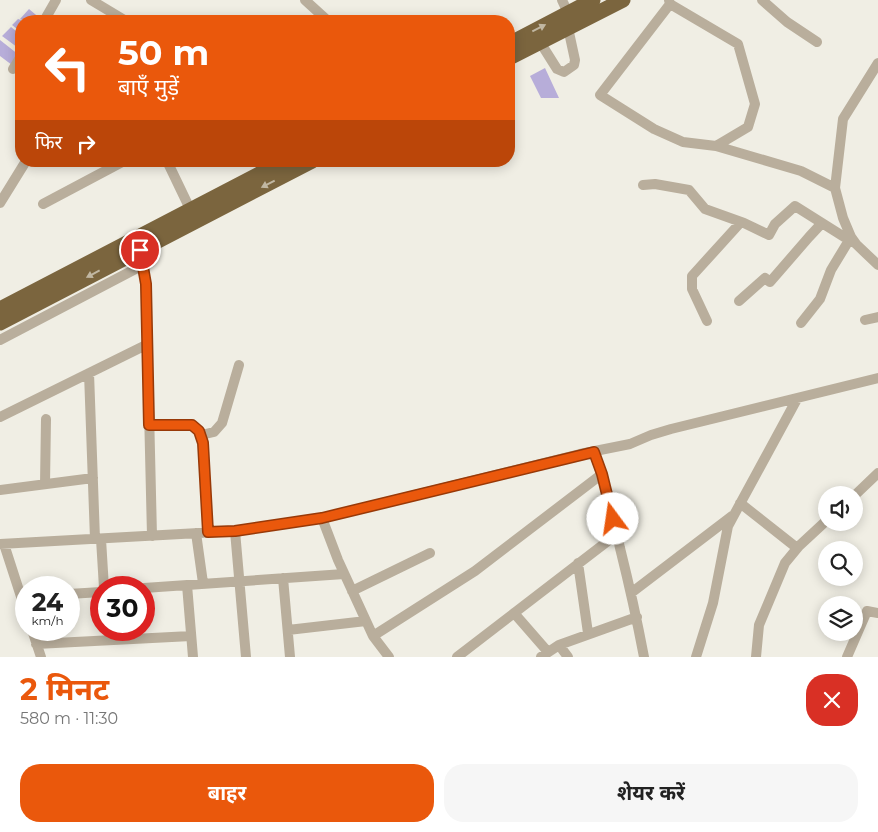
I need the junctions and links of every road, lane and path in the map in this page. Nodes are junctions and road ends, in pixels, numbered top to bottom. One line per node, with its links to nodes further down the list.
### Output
1 (56, 0): 8 (street)
2 (91, 0): 9 (street)
3 (306, 0): 10 (street)
4 (593, 0): 11 (highway)
5 (623, 0): 11 (highway)
6 (762, 0): 14 (street)
7 (669, 2): 19 (street); 19 (street)
8 (49, 15)
9 (116, 15)
10 (322, 15)
11 (567, 16): 12 (highway, one-way to 11); 13 (highway); 13 (street)
12 (515, 41)
13 (540, 42): 15 (highway)
14 (817, 42)
15 (515, 55)
16 (878, 63): 26 (street)
17 (15, 66): 18 (street)
18 (13, 69)
19 (716, 146): 26 (street)
20 (22, 167): 27 (street)
21 (113, 167): 28 (street)
22 (170, 167): 29 (street)
23 (273, 167): 29 (highway)
24 (300, 167): 33 (highway, one-way to 33)
25 (643, 185): 30 (street)
26 (835, 188): 32 (street)
27 (0, 203)
28 (43, 204)
29 (191, 211): 37 (highway)
30 (741, 222): 31 (street); 40 (street)
31 (822, 223): 32 (street); 36 (street)
32 (850, 238): 35 (street); 42 (street)
33 (140, 250): 34 (street); 41 (highway, one-way to 41)
34 (143, 265): 43 (street); 44 (street)
35 (878, 266)
36 (739, 301)
37 (0, 309)
38 (878, 317): 39 (street)
39 (865, 320)
40 (707, 321)
41 (0, 323)
42 (801, 323)
43 (0, 340)
44 (148, 344): 46 (street); 51 (street)
45 (239, 365): 52 (street)
46 (89, 373): 49 (street); 56 (street)
47 (878, 378): 48 (street)
48 (796, 399): 53 (street); 60 (street)
49 (0, 417)
50 (46, 419): 57 (street)
51 (149, 425): 52 (street); 68 (street)
52 (201, 435): 65 (street)
53 (594, 452): 54 (street); 62 (street)
54 (602, 474): 67 (street); 91 (street)
55 (877, 477): 58 (street)
56 (93, 478): 57 (street); 69 (street)
57 (45, 484): 59 (street)
58 (863, 489)
59 (0, 490)
60 (740, 503): 61 (street); 71 (street)
61 (734, 514): 83 (street); 104 (street)
62 (322, 518): 64 (street); 74 (street)
63 (818, 528): 71 (street)
64 (235, 531): 65 (street); 78 (street)
65 (208, 532): 66 (street)
66 (196, 533): 68 (street); 79 (street)
67 (617, 534): 73 (street); 83 (street)
68 (152, 536): 69 (street)
69 (98, 539): 70 (street); 76 (street)
70 (2, 544): 75 (street)
71 (797, 548): 105 (street)
72 (430, 553): 82 (street)
73 (578, 563): 84 (street); 89 (street)
74 (344, 574): 77 (street); 82 (street)
75 (15, 576)
76 (103, 576)
77 (283, 578): 78 (street); 88 (street)
78 (239, 580): 79 (street); 98 (street)
79 (203, 583): 80 (street)
80 (187, 585): 81 (street); 90 (street)
81 (155, 587)
82 (352, 591): 87 (street)
83 (631, 593): 86 (street)
84 (514, 613): 95 (street); 101 (street)
85 (878, 614): 106 (street)
86 (637, 617): 89 (street); 103 (street)
87 (366, 621): 88 (street); 91 (street)
88 (288, 630): 99 (street)
89 (588, 633): 94 (street)
90 (191, 636): 93 (street); 97 (street)
91 (373, 636): 100 (street)
92 (35, 641): 93 (street)
93 (36, 644): 96 (street)
94 (559, 644): 95 (street); 102 (street)
95 (544, 655)
96 (40, 657)
97 (193, 657)
98 (246, 657)
99 (290, 657)
100 (388, 657)
101 (458, 657)
102 (568, 657)
103 (644, 657)
104 (696, 657)
105 (756, 657)
106 (847, 657)

